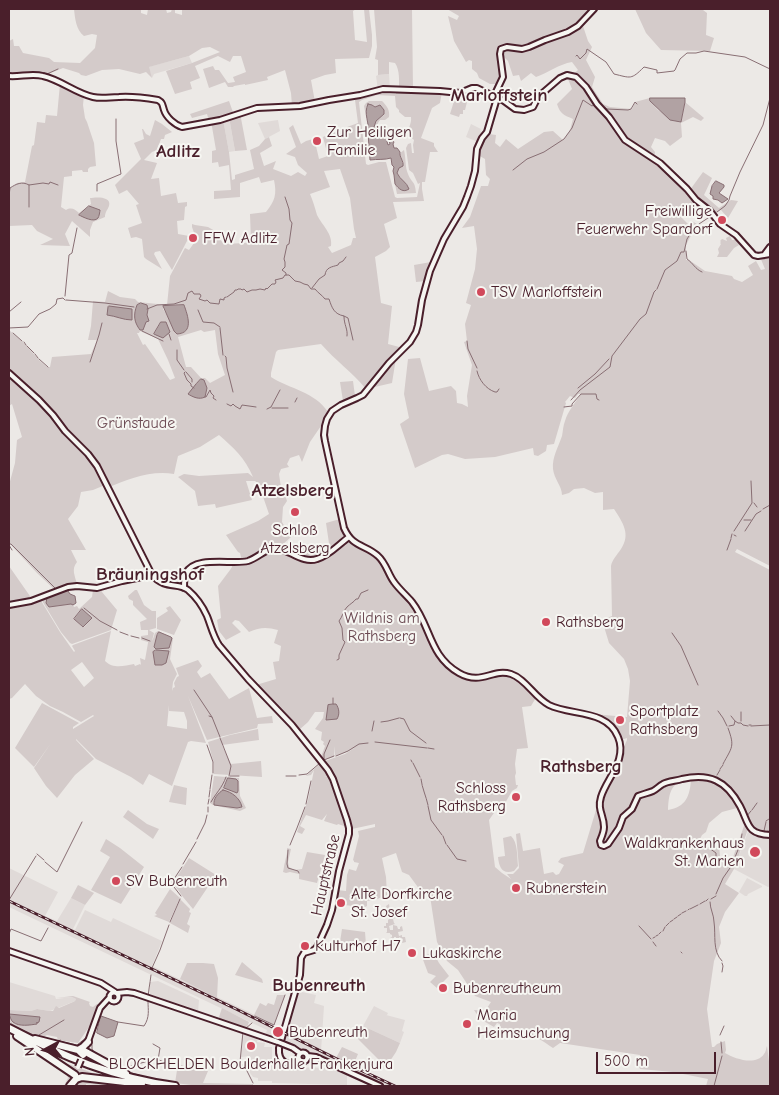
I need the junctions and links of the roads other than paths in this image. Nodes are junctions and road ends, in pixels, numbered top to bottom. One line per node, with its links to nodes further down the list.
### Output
1 (594, 9): 3 (street)
2 (9, 76): 3 (street)
3 (495, 97): 6 (street); 8 (street)
4 (770, 246): 6 (street)
5 (770, 254): 6 (street)
6 (764, 255)
7 (9, 373): 9 (street)
8 (349, 537): 10 (street); 12 (street)
9 (152, 576): 10 (street); 11 (street)
10 (184, 588): 20 (street, Hauptstraße)
11 (9, 605)
12 (770, 835)
13 (9, 951): 14 (street)
14 (114, 995): 16 (street); 17 (street)
15 (12, 1032): 18 (highway); 21 (highway); 22 (highway)
16 (88, 1042): 18 (highway)
17 (300, 1053): 19 (street); 20 (street)
18 (82, 1054): 21 (street, bridge); 22 (highway)
19 (308, 1056): 20 (street); 26 (street)
20 (300, 1060)
21 (78, 1072): 22 (highway); 23 (highway)
22 (144, 1083): 24 (highway); 25 (highway)
23 (70, 1086)
24 (155, 1086)
25 (175, 1086)
26 (380, 1086)

